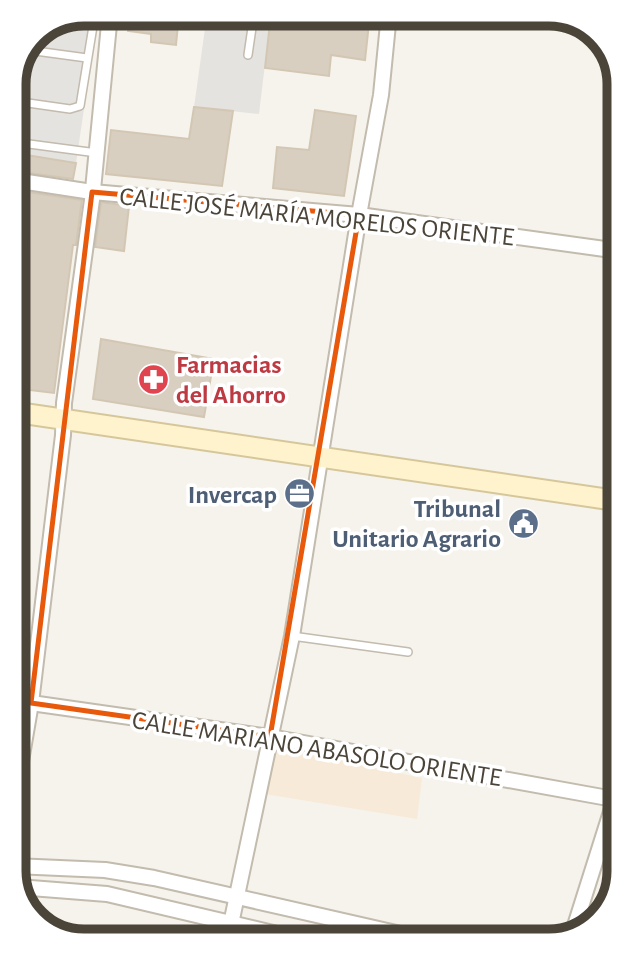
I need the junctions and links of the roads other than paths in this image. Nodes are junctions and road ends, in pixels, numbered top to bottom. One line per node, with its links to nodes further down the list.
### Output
1 (388, 26): 13 (street)
2 (93, 27): 7 (lane)
3 (109, 27): 10 (street)
4 (252, 27): 6 (lane)
5 (36, 52): 7 (lane)
6 (248, 55)
7 (87, 58): 8 (lane)
8 (26, 103)
9 (26, 144): 10 (lane)
10 (97, 153): 12 (street)
11 (26, 182): 12 (street, CALLE JOSÉ MARÍA MORELOS ORIENTE)
12 (92, 192): 13 (street, CALLE JOSÉ MARÍA MORELOS ORIENTE); 16 (street)
13 (359, 215): 14 (street, CALLE JOSÉ MARÍA MORELOS ORIENTE); 17 (street)
14 (607, 249)
15 (26, 414): 16 (main road)
16 (64, 420): 17 (main road); 22 (street)
17 (322, 456): 18 (main road); 19 (street)
18 (607, 499)
19 (292, 636): 20 (lane); 25 (street)
20 (408, 652)
21 (26, 708): 22 (street, CALLE MARIANO ABASOLO ORIENTE)
22 (30, 710): 23 (lane); 24 (street); 25 (street, CALLE MARIANO ABASOLO ORIENTE)
23 (26, 712)
24 (26, 733)
25 (270, 737): 26 (street, CALLE MARIANO ABASOLO ORIENTE); 32 (street)
26 (607, 797)
27 (607, 829): 33 (street)
28 (26, 867): 29 (street)
29 (40, 868): 30 (street); 32 (street)
30 (26, 873)
31 (29, 888): 34 (street)
32 (236, 897): 35 (street); 36 (street)
33 (576, 922)
34 (222, 929)
35 (229, 929)
36 (378, 929)

